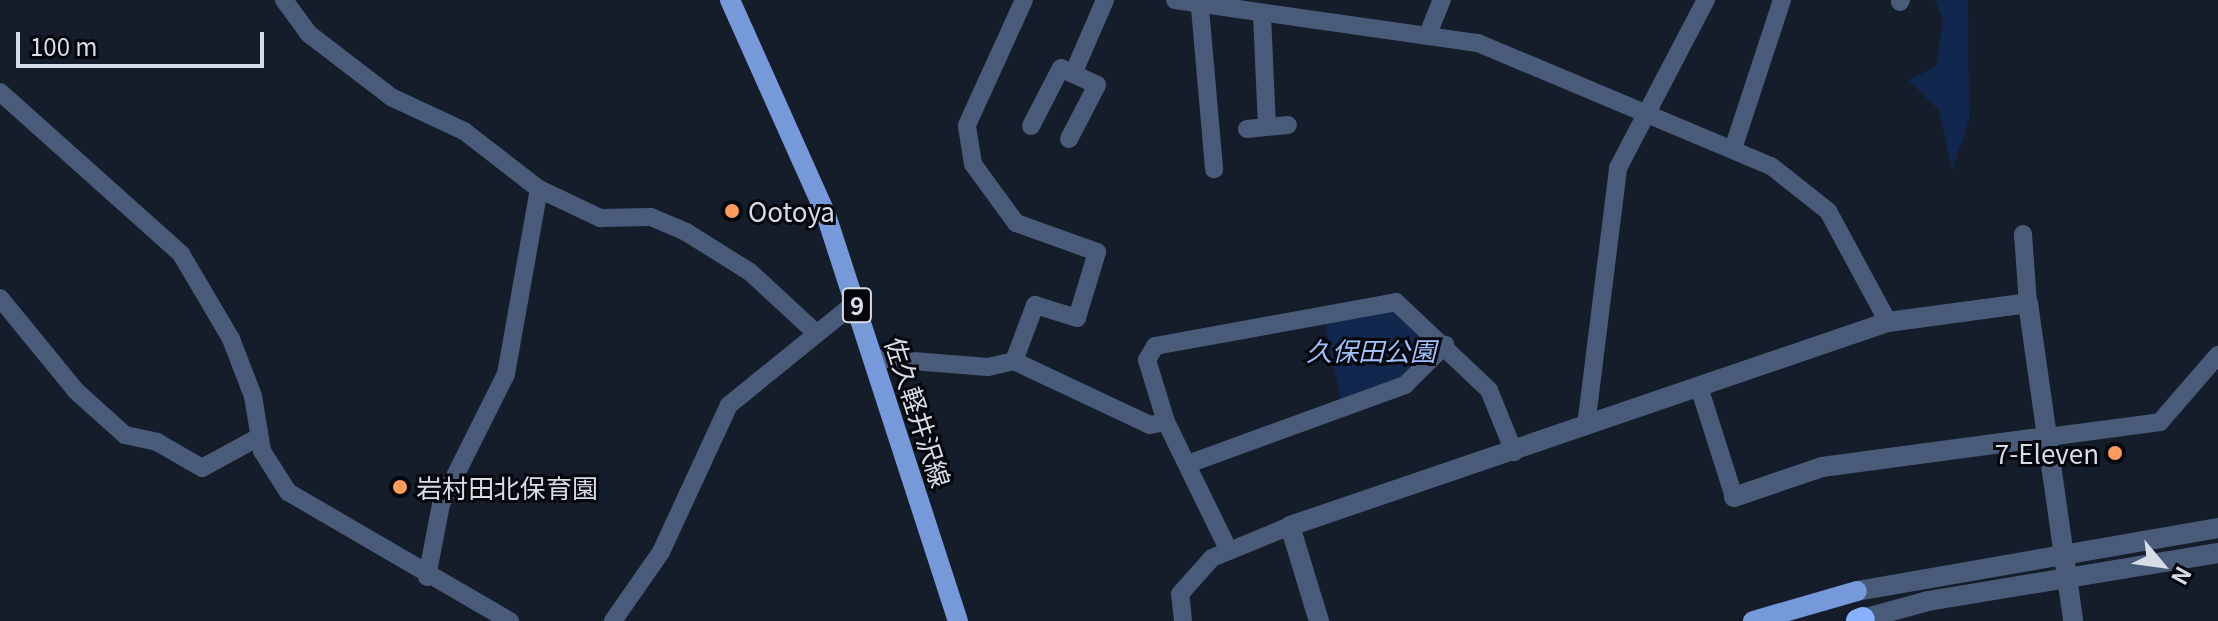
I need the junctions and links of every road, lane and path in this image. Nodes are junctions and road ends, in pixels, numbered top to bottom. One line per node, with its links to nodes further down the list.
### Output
1 (284, 0): 22 (street)
2 (730, 0): 25 (main road, 佐久軽井沢線 / 9)
3 (1024, 0): 32 (street)
4 (1105, 0): 12 (street)
5 (1175, 0): 9 (street)
6 (1442, 0): 11 (street)
7 (1706, 0): 14 (street)
8 (1782, 0): 20 (street)
9 (1210, 6): 10 (street); 21 (street)
10 (1262, 16): 11 (street); 17 (street)
11 (1428, 34): 14 (street)
12 (1073, 74): 16 (street); 19 (street)
13 (0, 92): 37 (street)
14 (1646, 112): 20 (street); 35 (street)
15 (1288, 125): 17 (street)
16 (1031, 126)
17 (1267, 126): 18 (street)
18 (1247, 129)
19 (1069, 139)
20 (1733, 149): 27 (street)
21 (1214, 169)
22 (539, 189): 28 (street); 47 (street)
23 (2023, 234): 26 (street)
24 (0, 298): 37 (street)
25 (856, 302): 28 (street); 31 (main road, 佐久軽井沢線 / 9)
26 (2028, 303): 27 (street); 36 (street)
27 (1888, 322): 33 (street)
28 (816, 333): 51 (street)
29 (1445, 345): 34 (street); 38 (street); 39 (street)
30 (2218, 355): 36 (street)
31 (875, 358): 32 (street); 52 (main road, 佐久軽井沢線 / 9)
32 (1014, 361): 34 (street)
33 (1699, 387): 35 (street); 40 (street)
34 (1166, 422): 39 (street)
35 (1586, 426): 38 (street)
36 (2048, 437): 40 (street); 44 (street)
37 (257, 438): 47 (street)
38 (1514, 452): 41 (street)
39 (1188, 464): 43 (street)
40 (1734, 497)
41 (1290, 526): 43 (street); 54 (street)
42 (2218, 528): 44 (street)
43 (1228, 549): 53 (street)
44 (2060, 550): 46 (street); 48 (street)
45 (2218, 553): 46 (street)
46 (2065, 576): 49 (street); 56 (street)
47 (427, 577): 50 (street)
48 (1857, 591): 55 (main road)
49 (1859, 620)
50 (510, 621)
51 (613, 621)
52 (958, 621)
53 (1183, 621)
54 (1319, 621)
55 (1753, 621)
56 (2073, 621)

